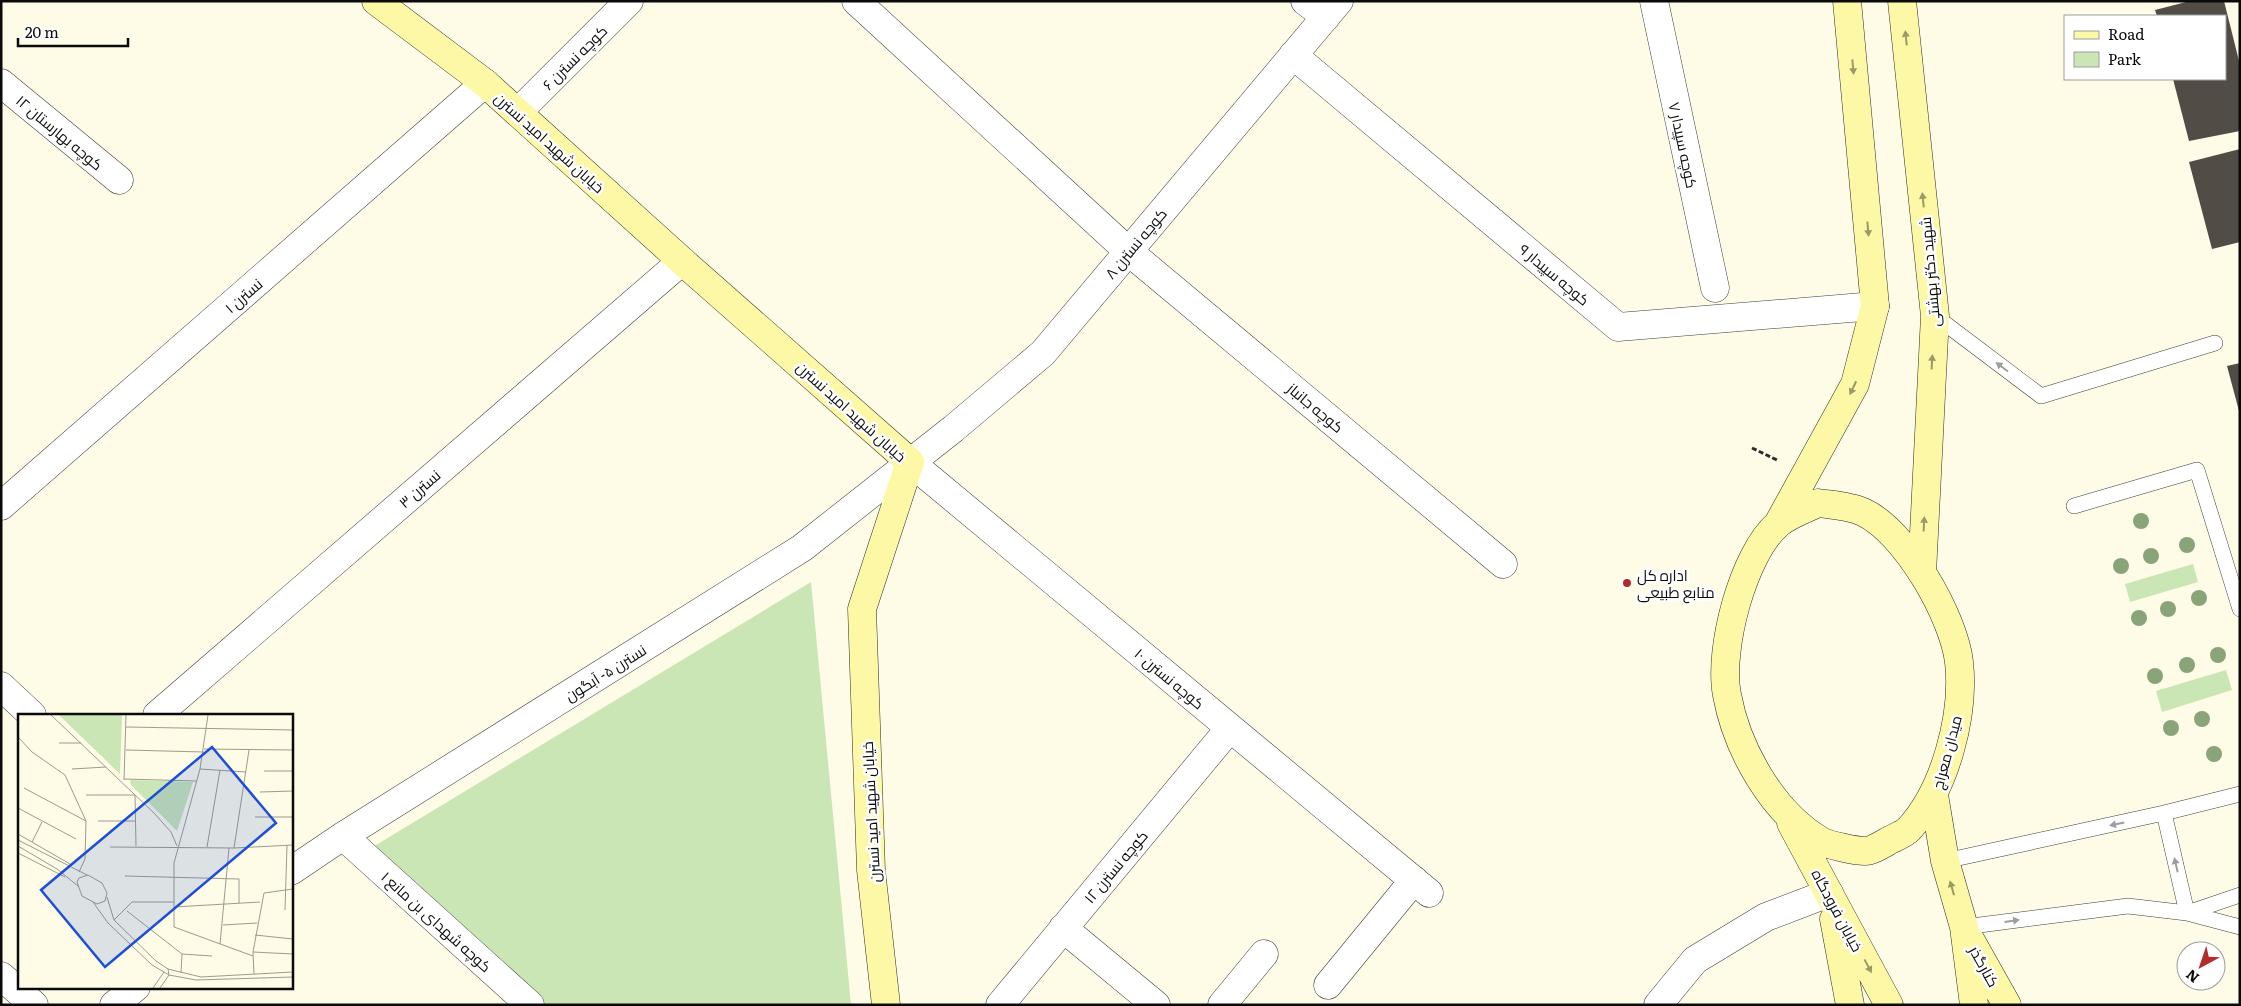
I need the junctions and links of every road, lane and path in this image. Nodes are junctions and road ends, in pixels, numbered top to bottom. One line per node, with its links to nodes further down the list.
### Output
1 (376, 1): 10 (main road, خیابان شهید امید نسترن)
2 (629, 1): 11 (street, کوچه نسترن ۶)
3 (856, 1): 13 (street, کوچه جانباز)
4 (1654, 1): 15 (street, کوچه سپیدار ۷)
5 (1847, 1): 16 (main road, one-way to 16)
6 (1902, 1): 17 (main road, شهید دکتر بهشتی, one-way to 6)
7 (1323, 6): 8 (street, کوچه نسترن ۸)
8 (1293, 55): 13 (street, کوچه نسترن ۸); 16 (street, کوچه سپیدار ۹)
9 (1, 83): 12 (street, کوچه بهارستان ۱۲)
10 (485, 83): 11 (main road, خیابان شهید امید نسترن); 20 (street, نسترن ۱)
11 (518, 112): 14 (main road, خیابان شهید امید نسترن)
12 (119, 180)
13 (1128, 251): 19 (street, کوچه نسترن ۸); 23 (street, کوچه جانباز)
14 (682, 261): 19 (main road, خیابان شهید امید نسترن); 28 (street, نسترن ۳)
15 (1715, 288)
16 (1875, 306): 22 (main road, one-way to 22)
17 (1935, 316): 18 (lane, one-way to 17); 24 (main road, شهید دکتر بهشتی, one-way to 17)
18 (2215, 343)
19 (910, 462): 29 (street, کوچه نسترن ۱۰); 34 (street, نسترن ۵- آبگون); 50 (main road, خیابان شهید امید نسترن)
20 (1, 506)
21 (2074, 506): 25 (lane)
22 (1778, 524): 24 (main road, میدان معراج); 33 (main road, میدان معراج)
23 (1503, 564)
24 (1922, 573): 31 (main road, میدان معراج)
25 (2240, 609)
26 (1, 686): 27 (street)
27 (31, 714)
28 (158, 714)
29 (1230, 728): 42 (street, کوچه نسترن ۱۲); 45 (street, کوچه نسترن ۱۰)
30 (2240, 794): 32 (lane)
31 (1934, 795): 33 (main road, میدان معراج); 35 (main road)
32 (2164, 813): 35 (lane, one-way to 35); 39 (lane, one-way to 32)
33 (1787, 815): 37 (main road, خیابان فرودگاه)
34 (343, 836): 36 (street, نسترن ۵- آبگون); 49 (street, کوچه شهدای بن مانع ۱)
35 (1944, 861): 40 (main road, one-way to 35)
36 (292, 871)
37 (1829, 893): 54 (street); 55 (main road); 56 (main road, خیابان فرودگاه, one-way to 56)
38 (2240, 895): 39 (lane)
39 (2187, 913): 40 (lane, one-way to 39); 41 (lane)
40 (1964, 927): 57 (main road); 58 (main road, کنارگذر)
41 (2240, 927)
42 (1064, 928): 51 (street, کوچه نسترن ۱۲); 52 (street)
43 (1264, 954): 53 (street)
44 (1, 976): 47 (street)
45 (1328, 985)
46 (135, 988): 48 (street)
47 (34, 1005)
48 (114, 1005)
49 (530, 1005)
50 (886, 1005)
51 (1000, 1005)
52 (1156, 1005)
53 (1222, 1005)
54 (1658, 1005)
55 (1850, 1005)
56 (1889, 1005)
57 (1974, 1005)
58 (2007, 1005)

